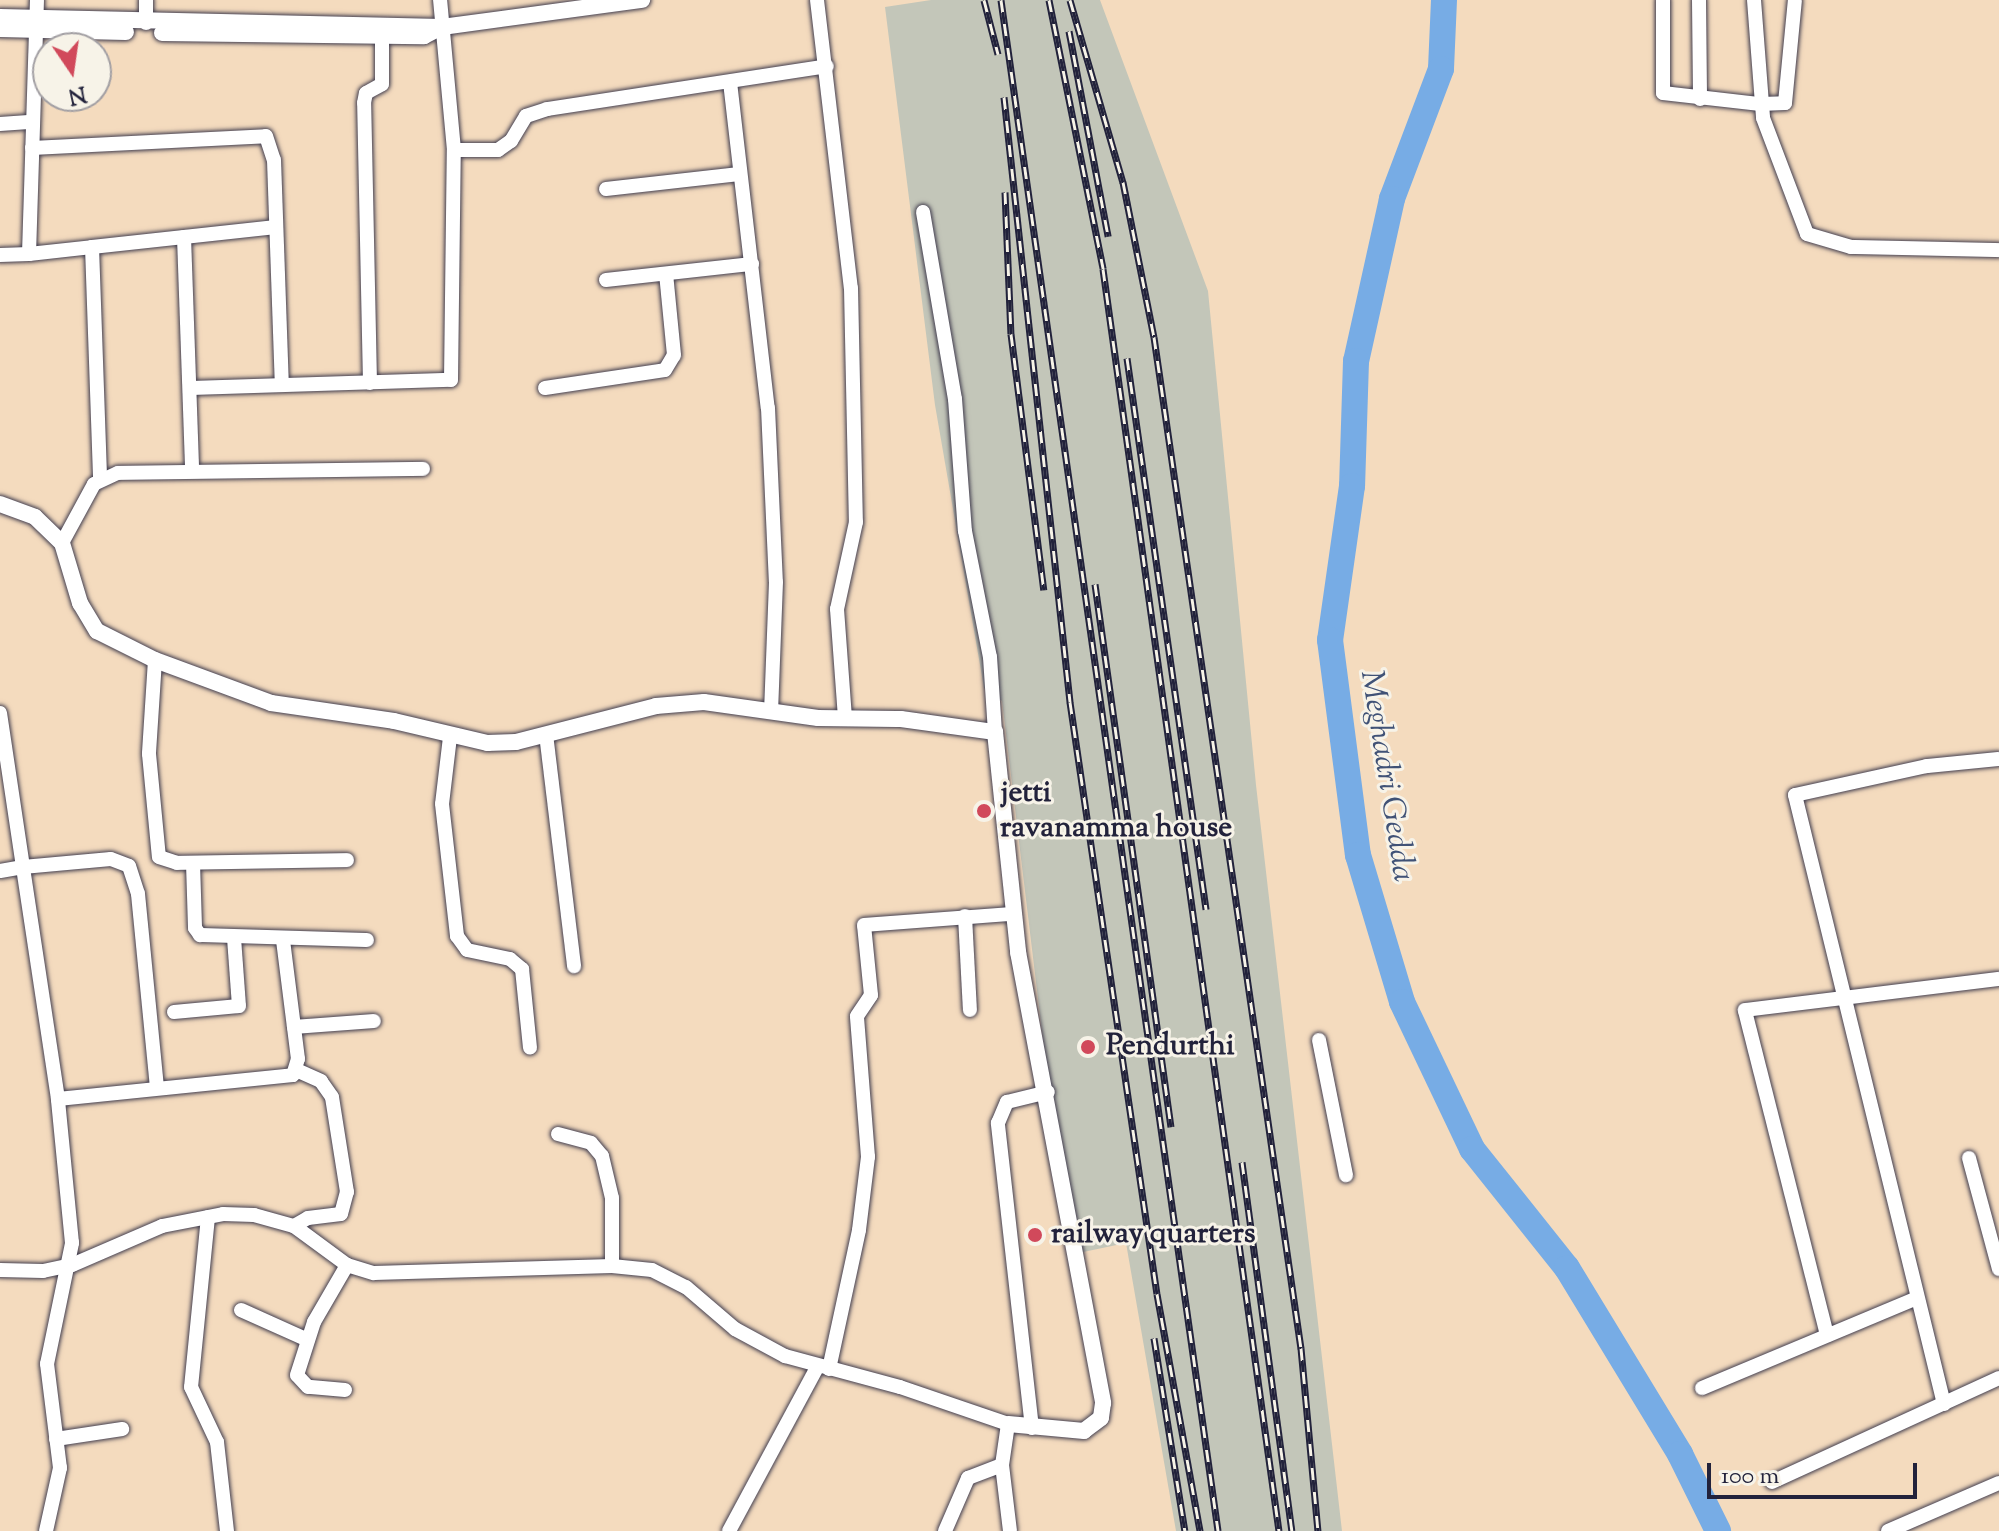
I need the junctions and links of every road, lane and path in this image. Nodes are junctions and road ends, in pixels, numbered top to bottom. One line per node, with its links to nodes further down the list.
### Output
1 (37, 0): 12 (street)
2 (146, 0): 11 (street)
3 (440, 0): 13 (street)
4 (642, 0): 13 (street)
5 (817, 0): 16 (street)
6 (1663, 0): 18 (street)
7 (1699, 0): 18 (street)
8 (1754, 0): 19 (street)
9 (1795, 0): 19 (street)
10 (0, 17): 12 (street)
11 (146, 23): 12 (street); 13 (street)
12 (36, 24): 14 (street); 15 (street); 20 (street)
13 (442, 27): 15 (street); 23 (street)
14 (0, 29)
15 (382, 36): 36 (street)
16 (827, 66): 17 (street); 48 (street)
17 (730, 82): 23 (street); 24 (street)
18 (1700, 99): 19 (street)
19 (1760, 104): 30 (street)
20 (32, 122): 21 (street); 22 (street)
21 (0, 124)
22 (32, 148): 27 (street); 31 (street)
23 (454, 150): 36 (street)
24 (739, 174): 25 (street); 33 (street)
25 (606, 189)
26 (923, 212): 49 (street)
27 (276, 227): 28 (street); 37 (street)
28 (184, 237): 29 (street); 38 (street)
29 (92, 247): 31 (street); 42 (street)
30 (1999, 250)
31 (29, 254): 32 (street)
32 (0, 255)
33 (752, 264): 34 (street); 46 (street)
34 (666, 274): 35 (street); 39 (street)
35 (606, 280)
36 (370, 383): 37 (street)
37 (282, 384): 38 (street)
38 (191, 388): 40 (street)
39 (545, 388)
40 (192, 469): 41 (street); 42 (street)
41 (423, 469)
42 (100, 478): 44 (street)
43 (0, 504): 44 (street)
44 (62, 543): 45 (street)
45 (155, 660): 51 (street); 54 (street)
46 (771, 712): 48 (street); 50 (street)
47 (0, 713): 55 (street)
48 (845, 718): 49 (street)
49 (995, 732): 57 (street)
50 (546, 734): 51 (street); 62 (street)
51 (450, 737): 70 (street)
52 (1999, 759): 64 (street)
53 (347, 860): 54 (street)
54 (193, 863): 59 (street)
55 (23, 867): 56 (street); 72 (street); 74 (street)
56 (0, 871)
57 (1012, 914): 58 (street); 73 (street)
58 (965, 916): 65 (street); 89 (street)
59 (234, 938): 60 (street); 66 (street)
60 (283, 940): 61 (street); 68 (street)
61 (367, 940)
62 (574, 966)
63 (1999, 979): 64 (street)
64 (1843, 998): 85 (street); 87 (street)
65 (970, 1010)
66 (174, 1012)
67 (374, 1021): 68 (street)
68 (294, 1027): 71 (street)
69 (1319, 1040): 77 (street)
70 (530, 1048)
71 (296, 1070): 72 (street); 79 (street)
72 (157, 1088): 74 (street)
73 (1048, 1092): 95 (street); 95 (street)
74 (58, 1099): 80 (street)
75 (558, 1134): 82 (street)
76 (1969, 1158): 83 (street)
77 (1346, 1175)
78 (208, 1217): 79 (street); 80 (street); 102 (street)
79 (294, 1226): 81 (street)
80 (72, 1265): 84 (street); 97 (street)
81 (347, 1265): 82 (street); 88 (street)
82 (612, 1266): 89 (street)
83 (1999, 1269)
84 (0, 1270)
85 (1915, 1299): 87 (street); 93 (street)
86 (241, 1310): 88 (street)
87 (1827, 1335): 91 (street)
88 (308, 1340): 92 (street)
89 (823, 1368): 94 (street); 103 (street)
90 (1999, 1378): 93 (street)
91 (1702, 1388)
92 (345, 1390)
93 (1944, 1404): 99 (street)
94 (1008, 1424): 95 (street); 98 (street)
95 (1032, 1428)
96 (122, 1429): 97 (street)
97 (56, 1439): 101 (street)
98 (1002, 1465): 104 (street); 105 (street)
99 (1772, 1482)
100 (1999, 1483): 106 (street)
101 (46, 1531)
102 (227, 1531)
103 (729, 1531)
104 (945, 1531)
105 (1010, 1531)
106 (1888, 1531)

